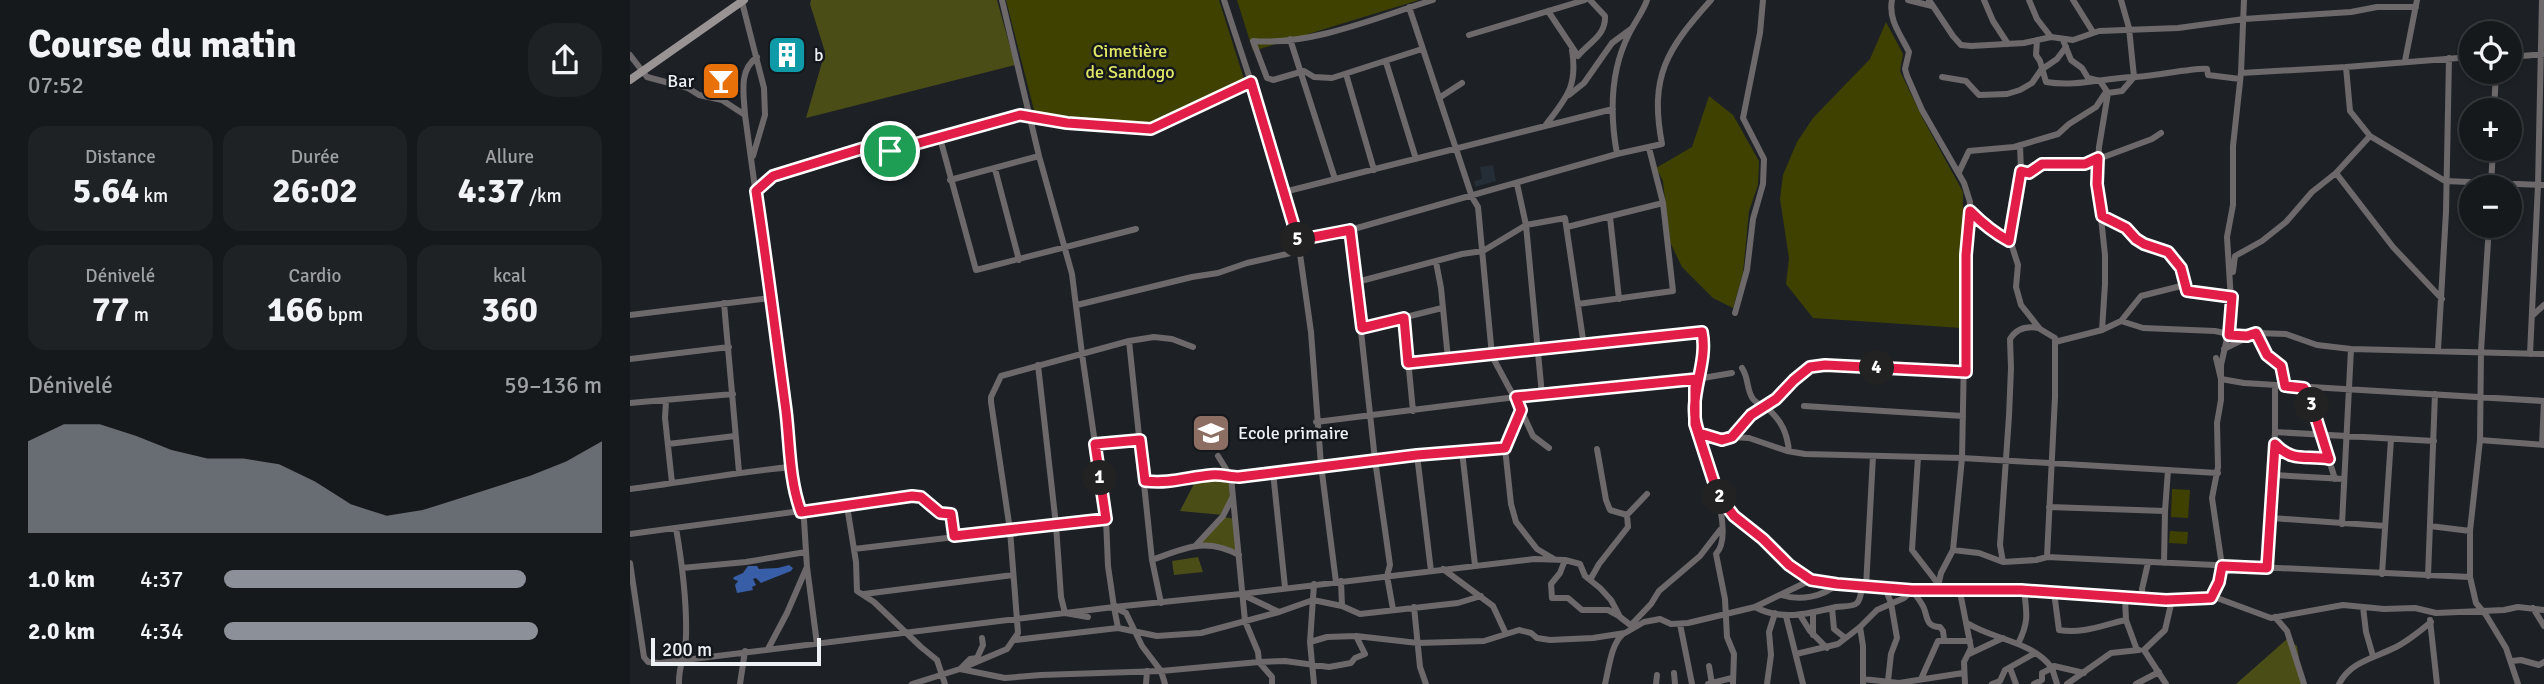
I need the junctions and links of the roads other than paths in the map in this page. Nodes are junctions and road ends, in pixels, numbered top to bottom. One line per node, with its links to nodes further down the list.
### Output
1 (1002, 0): 63 (street)
2 (1224, 0): 55 (street)
3 (1433, 0): 22 (street)
4 (1585, 0): 23 (street)
5 (1590, 0): 35 (street)
6 (1647, 0): 25 (street)
7 (1711, 0): 69 (street)
8 (1763, 0): 118 (street)
9 (1892, 0): 79 (street)
10 (1908, 0): 21 (street)
11 (1929, 0): 21 (street)
12 (2029, 0): 29 (street)
13 (2073, 0): 27 (street)
14 (2121, 0): 26 (street)
15 (2244, 0): 24 (street)
16 (2542, 0): 39 (street)
17 (743, 1): 41 (street); 48 (street)
18 (1987, 2): 33 (street)
19 (2370, 4): 20 (street); 24 (street)
20 (2417, 4): 44 (street)
21 (1934, 6): 33 (street)
22 (1409, 7): 30 (street); 36 (street)
23 (1548, 11): 28 (street); 35 (street)
24 (2244, 19): 26 (street); 51 (street)
25 (1633, 27): 59 (street); 61 (street)
26 (2129, 29): 27 (street); 53 (street)
27 (2093, 32): 34 (street)
28 (1469, 35)
29 (2051, 37): 31 (street); 34 (street)
30 (1290, 39): 49 (street); 49 (street)
31 (2038, 40): 32 (street); 37 (street)
32 (2024, 43): 33 (street); 37 (street)
33 (2008, 44)
34 (2064, 44): 47 (street); 56 (street)
35 (1572, 47): 59 (street)
36 (1422, 49): 45 (street); 60 (street)
37 (2036, 52): 47 (street)
38 (630, 55): 48 (street)
39 (2542, 55): 40 (street); 87 (street)
40 (2522, 56)
41 (757, 57): 62 (street); 75 (street)
42 (2449, 58): 43 (street); 44 (street); 83 (street)
43 (2459, 58)
44 (2406, 61): 46 (street)
45 (1386, 62): 50 (street); 74 (street)
46 (2346, 67): 51 (street); 66 (street)
47 (2041, 70): 52 (street); 56 (street)
48 (642, 72): 54 (street); 62 (street)
49 (1299, 72): 50 (street); 81 (street)
50 (1346, 74): 77 (street)
51 (2240, 76): 53 (street); 109 (street)
52 (1942, 77)
53 (2134, 77): 56 (street); 58 (street)
54 (630, 79)
55 (1251, 82): 63 (street); 89 (street)
56 (2102, 82): 58 (street)
57 (1462, 83): 60 (street)
58 (2107, 92): 68 (street); 73 (street)
59 (1569, 95): 64 (street)
60 (1439, 98): 70 (street)
61 (1613, 109): 64 (street); 71 (street)
62 (746, 115): 75 (street)
63 (1030, 116): 67 (street); 72 (street)
64 (1545, 126): 70 (street)
65 (2161, 134): 73 (street)
66 (2370, 136): 80 (street); 83 (street)
67 (940, 138): 82 (street); 88 (street)
68 (2020, 145): 78 (street); 79 (street)
69 (1649, 148): 71 (street); 91 (street)
70 (1457, 150): 74 (street); 90 (street)
71 (1617, 154): 85 (street)
72 (1039, 156): 76 (street); 102 (street)
73 (2098, 158): 78 (street); 93 (street)
74 (1416, 159): 77 (street)
75 (752, 162): 88 (street)
76 (995, 169): 82 (street); 105 (street)
77 (1374, 170): 81 (street)
78 (2021, 171): 101 (street)
79 (1959, 172): 92 (street)
80 (2336, 173): 109 (street); 112 (street)
81 (1335, 179): 89 (street)
82 (950, 180): 105 (street)
83 (2445, 181): 84 (street); 112 (street)
84 (2459, 182)
85 (1517, 184): 90 (street); 95 (street)
86 (2522, 185): 87 (street)
87 (2541, 185): 121 (street)
88 (756, 191): 110 (street)
89 (1284, 192): 100 (street)
90 (1472, 197): 98 (street); 104 (street)
91 (1662, 203): 94 (street); 111 (street)
92 (1970, 211): 101 (street); 147 (street)
93 (2102, 216): 108 (street); 125 (street)
94 (1610, 217): 96 (street); 111 (street)
95 (1526, 226): 96 (street); 104 (street); 135 (street)
96 (1567, 227): 114 (street)
97 (1136, 229): 102 (street)
98 (1350, 230): 100 (street); 107 (street)
99 (2488, 238): 137 (street)
100 (1298, 240): 103 (street)
101 (2009, 241): 124 (street)
102 (1066, 247): 105 (street); 115 (street)
103 (1300, 251): 115 (street); 169 (street)
104 (1483, 251): 106 (street); 141 (street)
105 (1018, 260)
106 (1436, 262): 107 (street); 117 (street)
107 (1357, 282): 123 (street)
108 (2185, 285): 109 (street); 122 (street)
109 (2232, 294): 127 (street)
110 (770, 298): 113 (street); 199 (street)
111 (1619, 299): 114 (street)
112 (2442, 299): 136 (street)
113 (724, 303): 119 (street); 131 (street)
114 (1578, 304): 130 (street)
115 (1077, 305): 140 (street)
116 (2544, 305): 121 (street)
117 (1442, 308): 120 (street); 143 (street)
118 (1735, 313)
119 (630, 315)
120 (1404, 318): 123 (street); 144 (street)
121 (2531, 318): 138 (street)
122 (2122, 321): 125 (street); 127 (street)
123 (1362, 328): 167 (street)
124 (2040, 329): 129 (street); 196 (street)
125 (2102, 330): 129 (street)
126 (2256, 333): 127 (street); 133 (street); 134 (street); 152 (street)
127 (2229, 335): 133 (street)
128 (1129, 341): 132 (street); 140 (street); 177 (street)
129 (2055, 342): 197 (street)
130 (1584, 346): 135 (street); 149 (street)
131 (729, 347): 142 (street); 155 (street)
132 (1193, 347)
133 (2225, 348): 150 (street); 150 (street)
134 (2351, 349): 136 (street); 154 (street)
135 (1539, 350): 141 (street); 157 (street)
136 (2438, 350): 137 (street)
137 (2481, 351): 138 (street); 158 (street)
138 (2530, 354): 139 (street)
139 (2544, 354)
140 (1082, 355): 145 (street); 181 (street)
141 (1492, 356): 143 (street); 159 (street)
142 (630, 359)
143 (1448, 359): 144 (street)
144 (1408, 363): 166 (street)
145 (1038, 365): 222 (street); 227 (street)
146 (1742, 368): 164 (street)
147 (1966, 372): 164 (street); 168 (street)
148 (1732, 373): 149 (street)
149 (1697, 379): 157 (street); 171 (street)
150 (2221, 379): 151 (street); 203 (street)
151 (2275, 386): 152 (street); 170 (street)
152 (2285, 386): 153 (street)
153 (2304, 388): 154 (street); 172 (street)
154 (2350, 390): 156 (street); 174 (street)
155 (733, 394): 160 (street); 173 (street)
156 (2435, 394): 158 (street); 179 (street)
157 (1542, 395): 159 (street)
158 (2480, 396): 161 (street); 178 (street)
159 (1516, 397): 165 (street); 166 (street)
160 (666, 401): 162 (street); 180 (street)
161 (2544, 401): 183 (street)
162 (630, 403)
163 (1804, 406): 168 (street)
164 (1766, 407): 175 (street); 188 (street)
165 (1521, 410): 184 (street); 185 (street)
166 (1413, 411): 167 (street)
167 (1370, 416): 169 (street); 195 (street)
168 (1963, 416): 193 (street)
169 (1317, 422): 198 (street)
170 (2275, 432): 172 (street); 182 (street)
171 (1699, 433): 175 (street); 212 (street)
172 (2321, 435): 174 (street); 194 (street)
173 (735, 436): 180 (street); 201 (street)
174 (2347, 436): 176 (street); 207 (street)
175 (1732, 437): 188 (street)
176 (2391, 439): 179 (street); 223 (street)
177 (1140, 440): 181 (street); 208 (street)
178 (2480, 440): 183 (street); 228 (street)
179 (2434, 441): 224 (street)
180 (668, 444): 209 (street)
181 (1095, 444): 220 (street)
182 (2275, 444): 194 (street); 204 (street)
183 (2543, 445)
184 (1505, 448): 187 (street); 237 (street)
185 (1549, 448)
186 (1597, 449): 218 (street)
187 (1462, 451): 189 (street); 244 (street)
188 (1789, 452): 191 (street)
189 (1417, 455): 195 (street); 250 (street)
190 (1217, 456): 205 (street)
191 (1873, 456): 192 (street); 263 (street)
192 (1918, 457): 193 (street); 265 (street)
193 (1962, 458): 196 (street); 233 (street)
194 (2329, 459): 206 (street)
195 (1375, 460): 198 (street); 254 (street)
196 (2005, 462): 197 (street); 240 (street)
197 (2051, 464): 200 (street); 215 (street)
198 (1321, 466): 202 (street); 259 (street)
199 (791, 467): 201 (street); 217 (street)
200 (2168, 470): 203 (street); 216 (street)
201 (740, 472): 209 (street)
202 (1273, 472): 205 (street); 262 (street)
203 (2218, 473): 245 (street)
204 (2273, 475): 206 (street); 219 (street)
205 (1231, 477): 208 (street); 213 (street)
206 (2335, 479): 207 (street)
207 (2344, 479): 221 (street)
208 (1145, 481): 238 (street)
209 (672, 484): 210 (street)
210 (630, 489)
211 (1647, 494): 218 (street)
212 (1718, 495): 226 (street); 258 (street)
213 (1233, 496): 231 (street); 235 (street)
214 (847, 506): 217 (street); 230 (street); 232 (street)
215 (2049, 507): 216 (street); 236 (street)
216 (2165, 511): 243 (street)
217 (801, 512): 225 (street); 234 (street)
218 (1627, 515): 257 (street)
219 (2272, 518): 221 (street); 248 (street)
220 (1106, 519): 222 (street); 283 (street)
221 (2342, 524): 223 (street)
222 (1056, 525): 227 (street); 296 (street)
223 (2385, 526): 251 (street)
224 (2430, 526): 228 (street); 255 (street)
225 (676, 528): 229 (street); 247 (street)
226 (1721, 528): 290 (street); 298 (street)
227 (1010, 530): 230 (street); 253 (street)
228 (2470, 531): 256 (street)
229 (630, 534)
230 (954, 536): 232 (street)
231 (1196, 545): 235 (street); 238 (street)
232 (854, 549): 270 (street)
233 (1953, 550): 240 (street); 265 (street)
234 (806, 552): 246 (street); 247 (street)
235 (1239, 555): 271 (street)
236 (2047, 557): 240 (street); 242 (street)
237 (1554, 559): 239 (street); 244 (street)
238 (1152, 560): 279 (street)
239 (1565, 560): 257 (street); 304 (street)
240 (2003, 562)
241 (630, 563): 252 (street)
242 (2148, 563): 243 (street); 275 (street)
243 (2164, 563): 245 (street)
244 (1475, 565): 249 (street)
245 (2222, 566): 248 (street); 276 (street)
246 (807, 567): 332 (street); 335 (street)
247 (682, 568): 342 (street)
248 (2267, 568): 251 (street)
249 (1443, 569): 250 (street); 273 (street)
250 (1431, 571): 254 (street)
251 (2382, 574): 255 (street)
252 (631, 575): 291 (street)
253 (1013, 575): 270 (street); 307 (street)
254 (1387, 576): 259 (street); 289 (street)
255 (2428, 576): 256 (street)
256 (2470, 577): 292 (street)
257 (1590, 580): 304 (street)
258 (1811, 580): 261 (street); 272 (street)
259 (1338, 582): 260 (street); 282 (street)
260 (1314, 584): 262 (street); 277 (street)
261 (1837, 584): 263 (street); 272 (street)
262 (1284, 587): 271 (street)
263 (1864, 587): 264 (street); 280 (street)
264 (1885, 588): 266 (street); 281 (street)
265 (1940, 589): 266 (street); 268 (street)
266 (1912, 590): 281 (street); 327 (street)
267 (2024, 590): 268 (street); 269 (street); 333 (street)
268 (1960, 592): 311 (street)
269 (2054, 592): 274 (street); 310 (street)
270 (863, 594): 320 (street)
271 (1241, 594): 279 (street); 295 (street); 309 (street)
272 (1781, 595): 285 (street)
273 (1481, 596): 284 (street); 321 (street)
274 (2125, 598): 275 (street); 310 (street)
275 (2143, 598): 278 (street)
276 (2211, 598): 278 (street); 306 (street)
277 (1312, 600): 282 (street); 295 (street); 330 (street)
278 (2172, 600): 336 (street)
279 (1161, 603): 283 (street)
280 (1857, 603): 287 (street); 305 (street)
281 (1891, 603): 305 (street); 362 (street)
282 (1342, 606): 289 (street)
283 (1114, 607): 296 (street); 317 (street); 318 (street)
284 (1414, 607): 289 (street); 331 (street)
285 (1755, 607): 297 (street); 298 (street)
286 (2363, 607): 294 (street); 306 (street); 341 (street)
287 (1832, 608): 299 (street); 324 (street)
288 (2533, 608): 292 (street); 293 (street); 315 (street)
289 (1393, 609)
290 (1646, 609): 308 (street); 314 (street)
291 (637, 610): 300 (street); 342 (street)
292 (2480, 610): 294 (street); 343 (street)
293 (2544, 610)
294 (2431, 611): 312 (street)
295 (1279, 612): 309 (street)
296 (1065, 613): 303 (street); 307 (street)
297 (1775, 613): 302 (street); 380 (street)
298 (1726, 614): 313 (street); 361 (street)
299 (1813, 614): 301 (street); 322 (street)
300 (630, 615)
301 (1800, 615): 302 (street); 322 (street)
302 (1786, 616): 339 (street)
303 (1088, 617)
304 (1620, 617): 314 (street)
305 (1868, 617): 316 (street)
306 (2275, 617): 390 (street)
307 (1018, 619): 320 (street); 328 (street)
308 (1660, 619): 313 (street); 314 (street)
309 (1245, 621): 318 (street); 344 (street)
310 (2126, 621): 336 (street)
311 (1967, 622): 326 (street); 329 (street)
312 (2431, 622): 341 (street); 392 (street)
313 (1680, 624): 378 (street)
314 (1632, 626): 319 (street)
315 (2544, 626)
316 (1860, 627): 324 (street); 363 (street)
317 (1118, 628): 318 (street); 328 (street)
318 (1134, 631): 352 (street)
319 (1625, 633): 321 (street); 375 (street)
320 (908, 634): 332 (street); 356 (street)
321 (1506, 634): 331 (street)
322 (1813, 635): 334 (street)
323 (1356, 636): 330 (street); 331 (street); 346 (street)
324 (1844, 637): 334 (street)
325 (982, 638): 350 (street)
326 (2003, 638): 333 (street); 340 (street)
327 (1944, 639): 329 (street); 359 (street)
328 (1016, 640): 350 (street)
329 (1970, 641): 340 (street)
330 (1310, 642): 346 (street)
331 (1418, 643): 374 (street)
332 (817, 644): 335 (street)
333 (2018, 644): 338 (street)
334 (1827, 648): 339 (street)
335 (768, 649): 337 (street)
336 (2141, 650): 355 (street); 358 (street)
337 (745, 651): 342 (street); 367 (street)
338 (2035, 653): 348 (street); 349 (street)
339 (1796, 654): 381 (street)
340 (1969, 654): 354 (street)
341 (2373, 656): 391 (street)
342 (681, 659): 366 (street)
343 (2512, 661): 345 (street); 365 (street)
344 (1259, 662): 346 (street); 352 (street); 372 (street)
345 (2544, 662)
346 (1311, 664): 373 (street)
347 (1709, 666): 379 (street)
348 (2010, 668): 383 (street); 384 (street)
349 (2052, 668): 358 (street); 385 (street); 386 (street)
350 (960, 670): 356 (street); 360 (street)
351 (1147, 671): 352 (street); 360 (street); 370 (street)
352 (1161, 671): 371 (street)
353 (1674, 673): 377 (street)
354 (1963, 673): 359 (street); 382 (street)
355 (2159, 673): 388 (street); 389 (street)
356 (944, 675): 368 (street); 369 (street)
357 (1657, 675): 376 (street)
358 (2081, 678): 387 (street)
359 (1921, 679): 364 (street)
360 (1000, 681)
361 (1732, 681): 379 (street)
362 (1888, 681): 363 (street); 364 (street)
363 (1863, 682)
364 (1899, 683)
365 (2516, 683)
366 (679, 684)
367 (740, 684)
368 (912, 684)
369 (945, 684)
370 (1146, 684)
371 (1165, 684)
372 (1272, 684)
373 (1314, 684)
374 (1426, 684)
375 (1605, 684)
376 (1656, 684)
377 (1675, 684)
378 (1692, 684)
379 (1710, 684)
380 (1767, 684)
381 (1803, 684)
382 (1965, 684)
383 (1994, 684)
384 (2016, 684)
385 (2034, 684)
386 (2057, 684)
387 (2067, 684)
388 (2136, 684)
389 (2166, 684)
390 (2304, 684)
391 (2339, 684)
392 (2437, 684)

